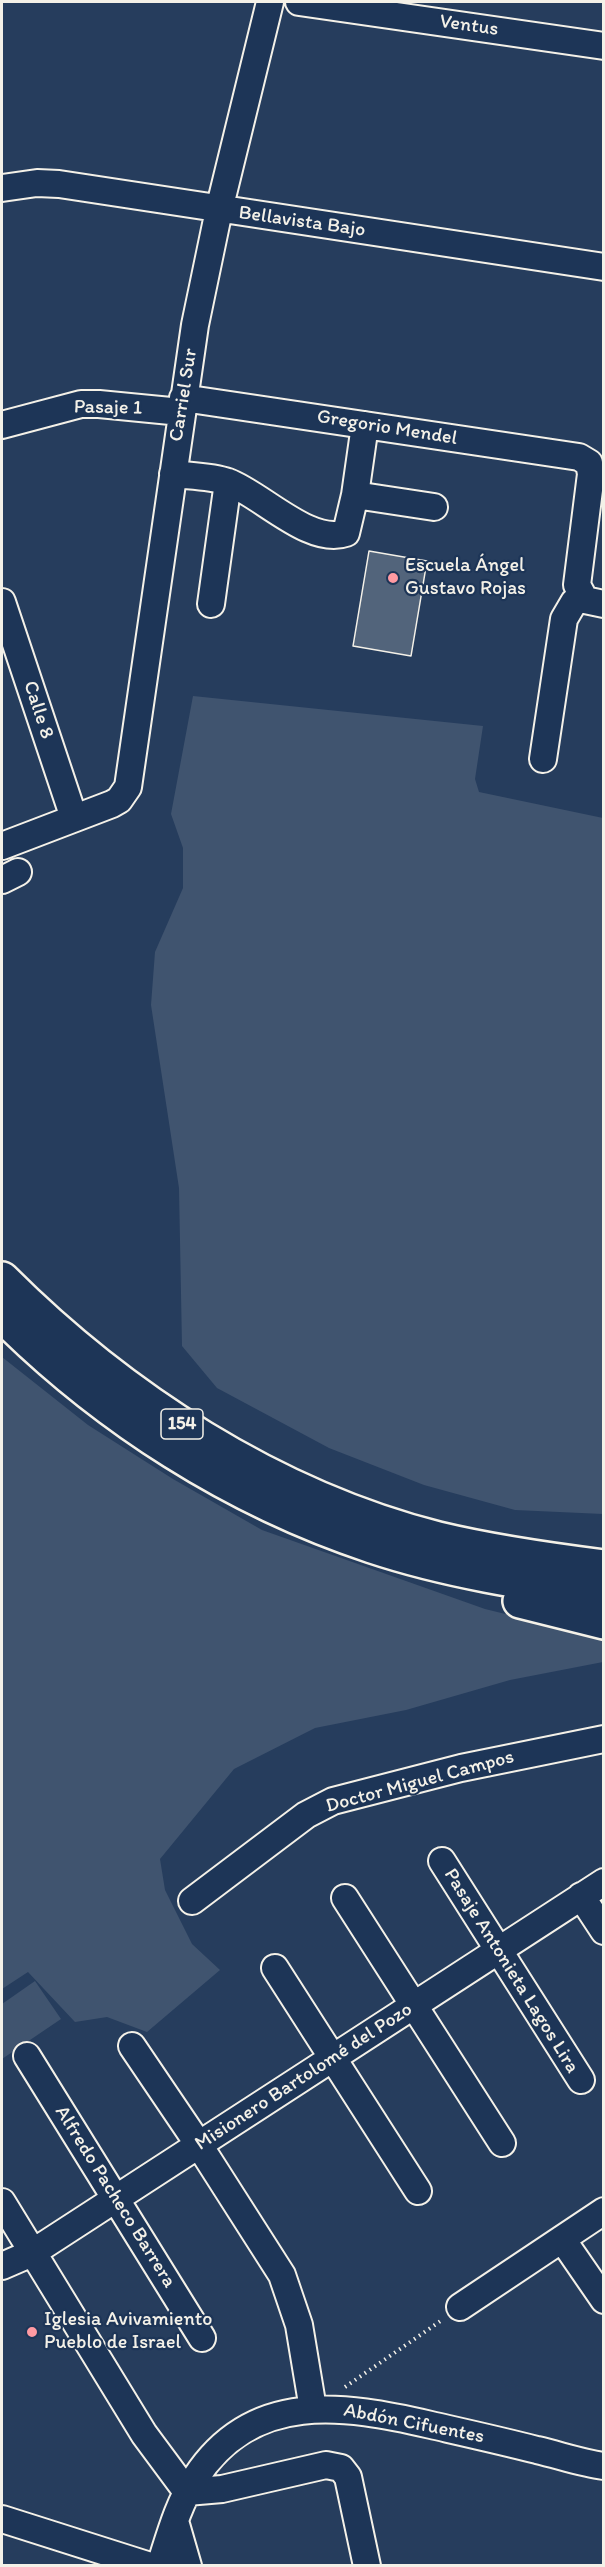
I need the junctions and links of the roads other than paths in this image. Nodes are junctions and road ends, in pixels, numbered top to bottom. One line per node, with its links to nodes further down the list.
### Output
1 (270, 2): 5 (street, Carriel Sur)
2 (298, 2): 3 (street, Ventus)
3 (603, 46)
4 (2, 188): 5 (street, Bellavista Bajo)
5 (219, 210): 6 (street, Bellavista Bajo); 7 (street, Carriel Sur)
6 (603, 267)
7 (182, 405): 8 (street, Pasaje 1); 9 (street, Gregorio Mendel); 11 (street, Carriel Sur)
8 (2, 425)
9 (365, 425): 10 (street, Gregorio Mendel); 13 (street)
10 (596, 460): 15 (street)
11 (173, 474): 12 (street); 19 (street, Carriel Sur)
12 (228, 482): 13 (street); 17 (street)
13 (355, 495): 14 (street)
14 (434, 507)
15 (592, 600): 18 (street)
16 (2, 602): 19 (street, Calle 8)
17 (211, 604)
18 (543, 759)
19 (74, 818): 20 (street)
20 (2, 846)
21 (2, 1279): 25 (highway, 154)
22 (2, 1315): 23 (highway, 154)
23 (373, 1546): 27 (highway, 154); 28 (highway)
24 (603, 1547): 25 (highway)
25 (480, 1548): 26 (highway, 154)
26 (603, 1567)
27 (603, 1594)
28 (603, 1622)
29 (603, 1739): 34 (street, Doctor Miguel Campos)
30 (442, 1861): 36 (street, Pasaje Antonieta Lagos Lira)
31 (603, 1882): 32 (street, Misionero Bartolomé del Pozo)
32 (581, 1896): 35 (street); 36 (street, Misionero Bartolomé del Pozo)
33 (345, 1898): 38 (street)
34 (192, 1901)
35 (603, 1931)
36 (498, 1950): 38 (street, Misionero Bartolomé del Pozo); 42 (street, Pasaje Antonieta Lagos Lira)
37 (275, 1968): 41 (street)
38 (414, 2005): 41 (street, Misionero Bartolomé del Pozo); 43 (street)
39 (132, 2046): 44 (street)
40 (27, 2056): 46 (street, Alfredo Pacheco Barrera)
41 (333, 2058): 44 (street, Misionero Bartolomé del Pozo); 45 (street)
42 (581, 2080)
43 (502, 2143)
44 (199, 2145): 46 (street, Misionero Bartolomé del Pozo); 55 (street)
45 (418, 2191)
46 (115, 2198): 50 (street, Misionero Bartolomé del Pozo); 54 (street, Alfredo Pacheco Barrera)
47 (2, 2202): 50 (street)
48 (603, 2211): 49 (street)
49 (562, 2239): 52 (street); 53 (street)
50 (33, 2253): 51 (street, Misionero Bartolomé del Pozo); 57 (street)
51 (2, 2266)
52 (603, 2301)
53 (460, 2307)
54 (202, 2338)
55 (313, 2409): 56 (street, Abdón Cifuentes); 57 (street, Abdón Cifuentes)
56 (603, 2466)
57 (187, 2492): 59 (street, Abdón Cifuentes); 63 (street)
58 (2, 2519): 60 (street)
59 (175, 2521): 61 (street, Abdón Cifuentes); 62 (street)
60 (150, 2565)
61 (160, 2565)
62 (188, 2565)
63 (367, 2565)

